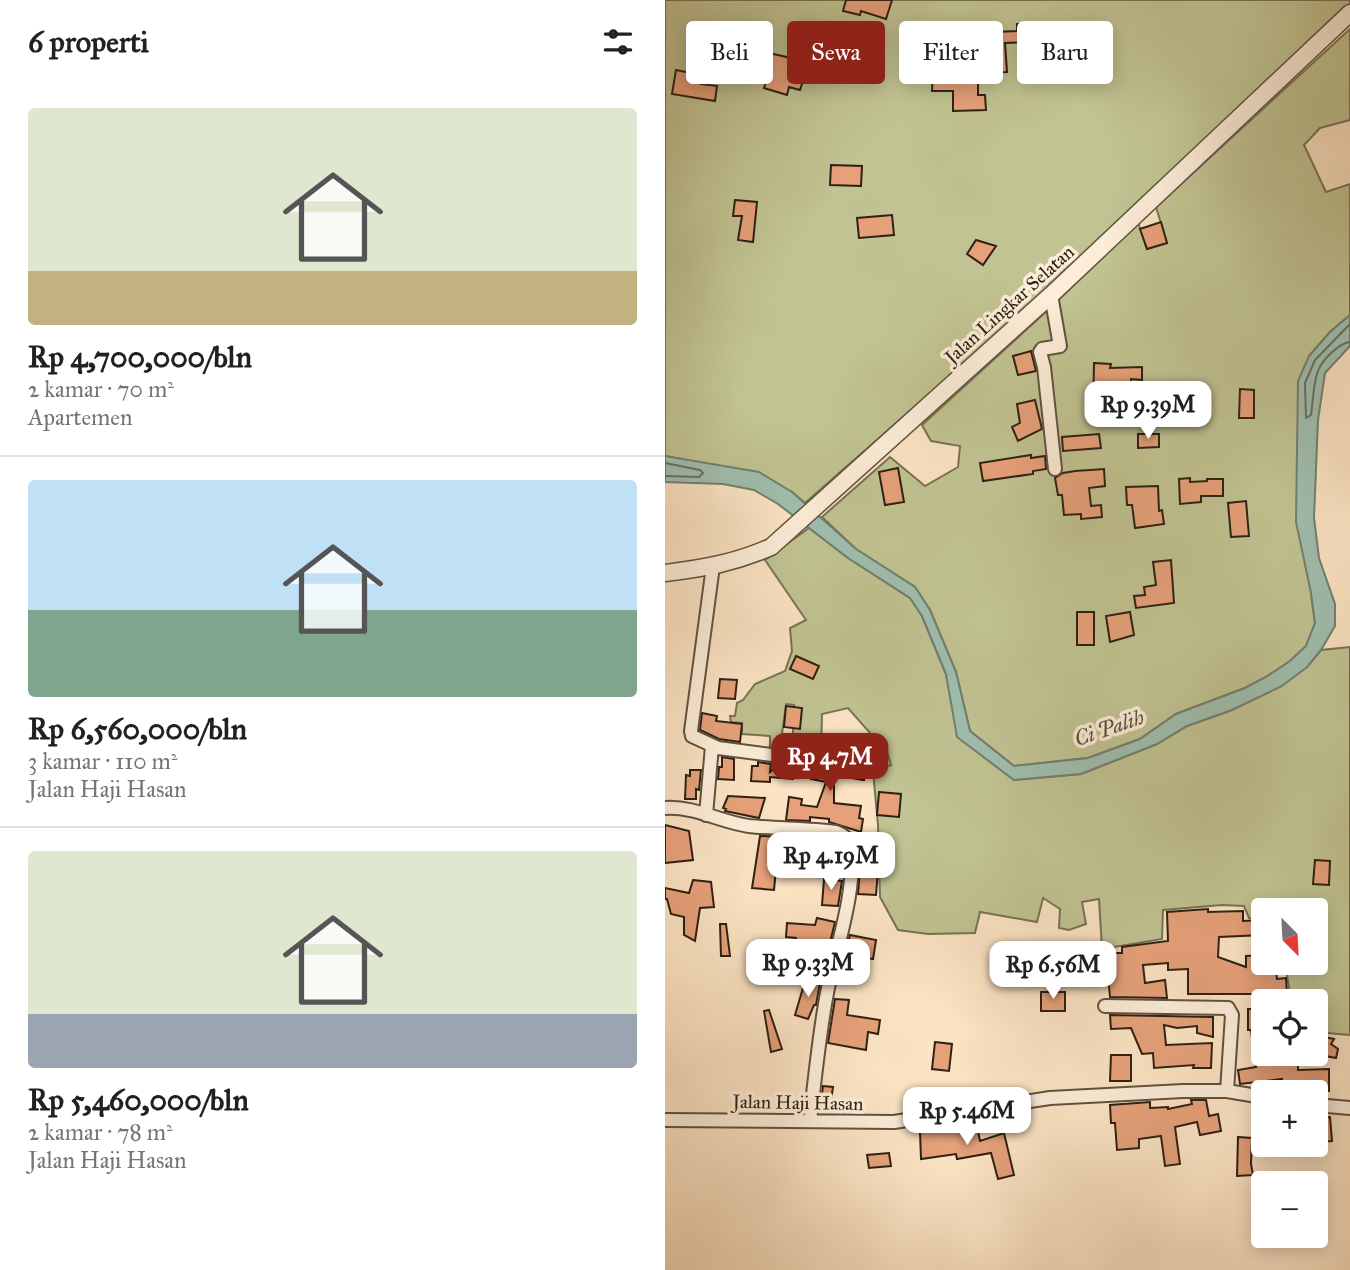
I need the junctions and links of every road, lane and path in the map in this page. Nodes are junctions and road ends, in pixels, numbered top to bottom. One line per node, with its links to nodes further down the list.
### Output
1 (1350, 13): 2 (street, Jalan Lingkar Selatan)
2 (1051, 295): 3 (street); 4 (street, Jalan Lingkar Selatan)
3 (1055, 469)
4 (713, 566): 5 (street, Jalan Lingkar Selatan); 6 (street)
5 (665, 573)
6 (712, 746): 7 (street); 9 (street)
7 (810, 760)
8 (665, 808): 9 (street)
9 (706, 815): 16 (street)
10 (1105, 1006): 11 (street)
11 (1227, 1091): 12 (street, Jalan Haji Hasan); 16 (street, Jalan Haji Hasan)
12 (1251, 1095)
13 (1328, 1106): 14 (street)
14 (1350, 1108)
15 (665, 1120): 16 (street, Jalan Haji Hasan)
16 (810, 1121)

